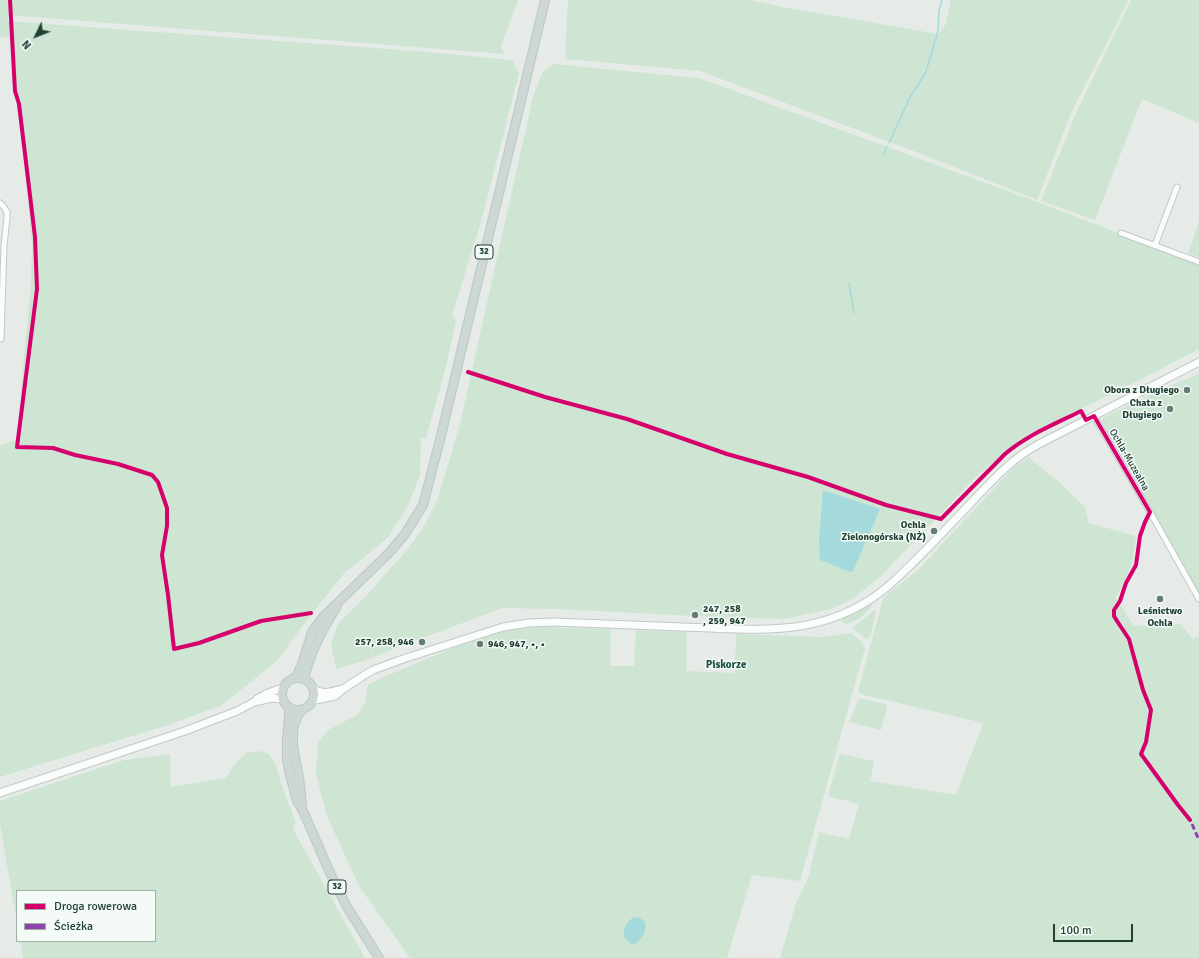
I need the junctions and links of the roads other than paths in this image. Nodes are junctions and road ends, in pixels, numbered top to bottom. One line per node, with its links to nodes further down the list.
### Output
1 (545, 0): 11 (main road, 32)
2 (1177, 186): 5 (street)
3 (0, 203): 7 (street)
4 (1121, 233): 5 (street)
5 (1154, 245): 6 (street)
6 (1199, 262)
7 (1, 339)
8 (1199, 362): 9 (street)
9 (1094, 416): 10 (street, Ochla-Muzealna); 13 (street)
10 (1199, 599)
11 (300, 678): 12 (main road); 14 (main road)
12 (282, 688): 15 (main road); 16 (street)
13 (343, 688): 14 (street); 17 (street)
14 (314, 689): 17 (main road)
15 (282, 699): 16 (street); 18 (main road)
16 (254, 702): 20 (street)
17 (312, 702): 19 (main road, 32)
18 (289, 707): 19 (main road); 21 (main road, 32)
19 (302, 710): 21 (main road, 32)
20 (0, 793)
21 (303, 811): 22 (main road, 32)
22 (379, 958)

